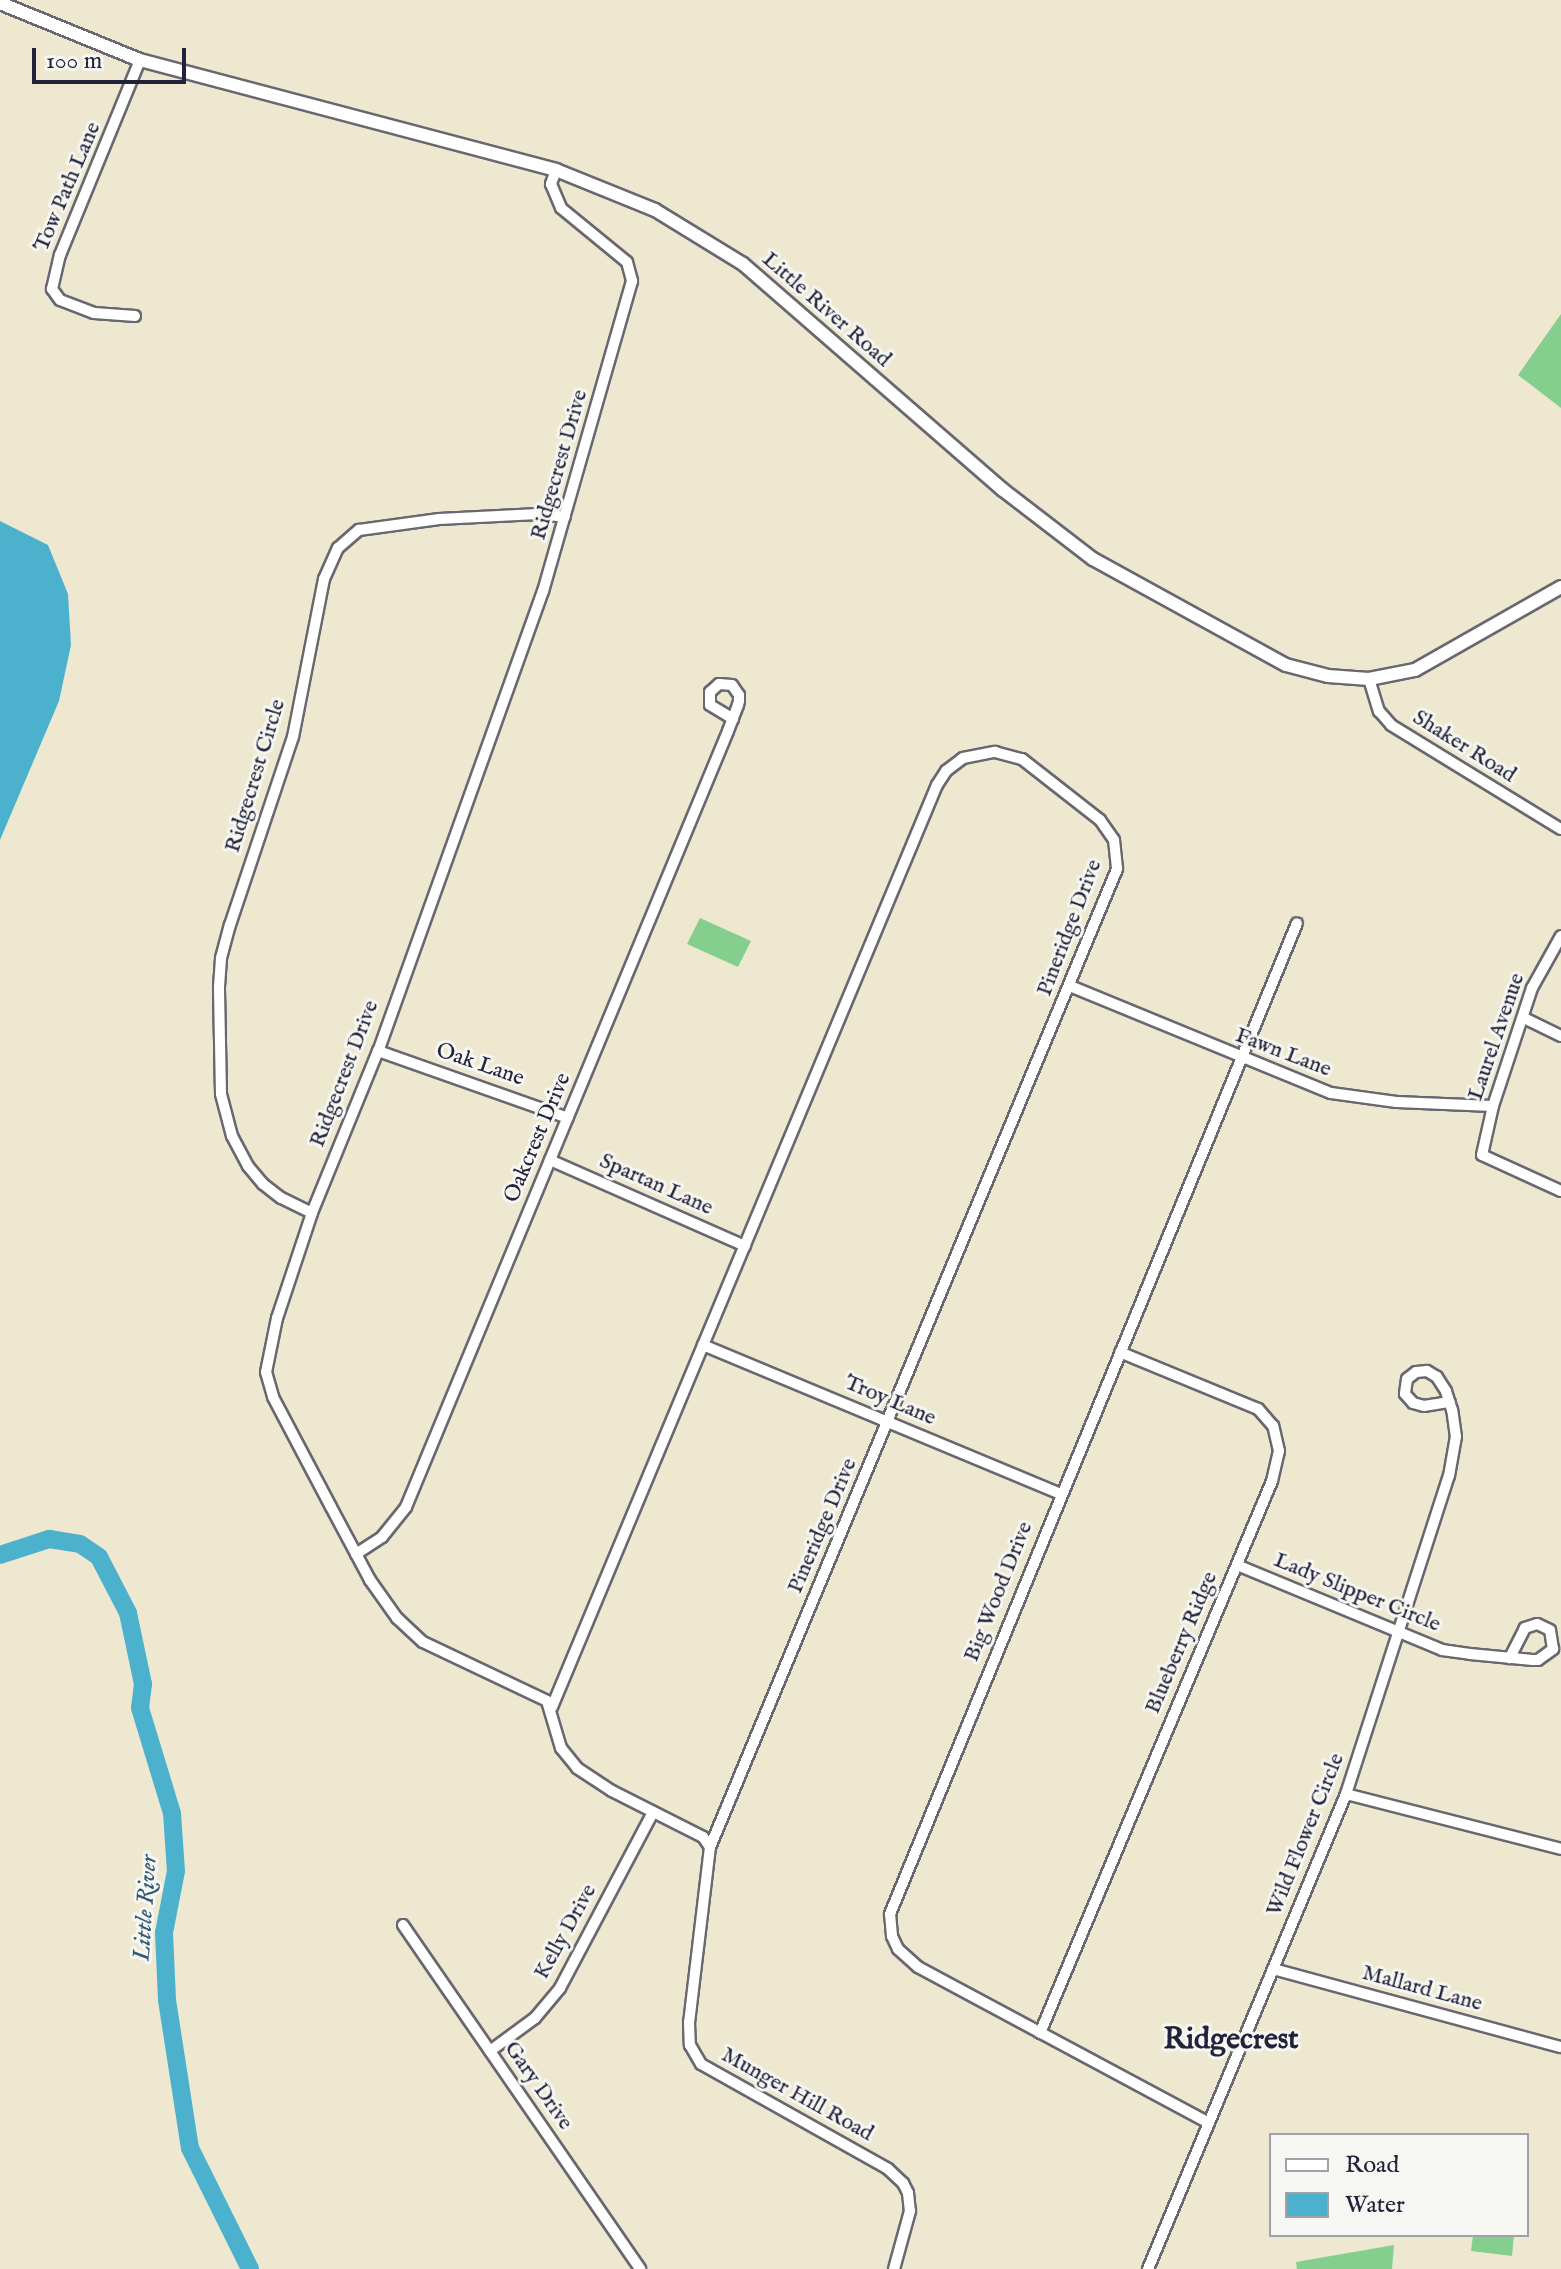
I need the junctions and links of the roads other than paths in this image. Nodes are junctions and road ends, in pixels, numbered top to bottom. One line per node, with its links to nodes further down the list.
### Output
1 (0, 3): 2 (main road, Little River Road)
2 (140, 60): 3 (main road, Little River Road); 4 (street, Tow Path Lane)
3 (556, 170): 5 (street, Ridgecrest Drive); 7 (main road, Little River Road)
4 (135, 316)
5 (565, 517): 15 (street, Ridgecrest Drive); 21 (street, Ridgecrest Circle)
6 (1561, 587): 7 (main road, Little River Road)
7 (1369, 679): 9 (street, Shaker Road)
8 (733, 719): 18 (street, Oakcrest Drive)
9 (1561, 829)
10 (1297, 923): 16 (street, Big Wood Drive)
11 (1561, 936): 13 (street, Laurel Avenue)
12 (1070, 986): 16 (street, Fawn Lane); 22 (street, Pineridge Drive); 26 (street, Pineridge Drive)
13 (1524, 1018): 14 (street); 17 (street, Laurel Avenue)
14 (1561, 1036)
15 (378, 1051): 18 (street, Oak Lane); 21 (street, Ridgecrest Drive)
16 (1241, 1059): 17 (street, Fawn Lane); 24 (street, Big Wood Drive)
17 (1493, 1106): 20 (street, Laurel Avenue)
18 (568, 1118): 19 (street, Oakcrest Drive)
19 (550, 1160): 22 (street, Spartan Lane); 28 (street, Oakcrest Drive)
20 (1561, 1191)
21 (312, 1213): 28 (street, Ridgecrest Drive)
22 (745, 1246): 23 (street, Pineridge Drive)
23 (703, 1345): 26 (street, Troy Lane); 32 (street, Pineridge Drive)
24 (1120, 1352): 27 (street, Big Wood Drive); 29 (street, Blueberry Ridge)
25 (1450, 1402): 25 (street, Wild Flower Circle); 30 (street, Wild Flower Circle)
26 (888, 1422): 27 (street, Troy Lane); 35 (street, Pineridge Drive)
27 (1061, 1494): 39 (street, Big Wood Drive)
28 (356, 1554): 32 (street, Ridgecrest Drive)
29 (1237, 1565): 30 (street, Lady Slipper Circle); 39 (street, Blueberry Ridge)
30 (1399, 1635): 31 (street, Lady Slipper Circle); 33 (street, Wild Flower Circle)
31 (1510, 1658): 31 (street, Lady Slipper Circle)
32 (552, 1707): 34 (street)
33 (1346, 1794): 36 (street); 38 (street, Wild Flower Circle)
34 (653, 1812): 35 (street); 41 (street, Kelly Drive)
35 (710, 1847): 44 (street, Munger Hill Road)
36 (1561, 1849)
37 (403, 1925): 41 (street, Gary Drive)
38 (1273, 1969): 40 (street, Mallard Lane); 42 (street, Wild Flower Circle)
39 (1040, 2033): 42 (street, Big Wood Drive)
40 (1561, 2047)
41 (490, 2051): 43 (street, Gary Drive)
42 (1209, 2123): 45 (street, Wild Flower Circle)
43 (640, 2269)
44 (894, 2269)
45 (1148, 2269)

